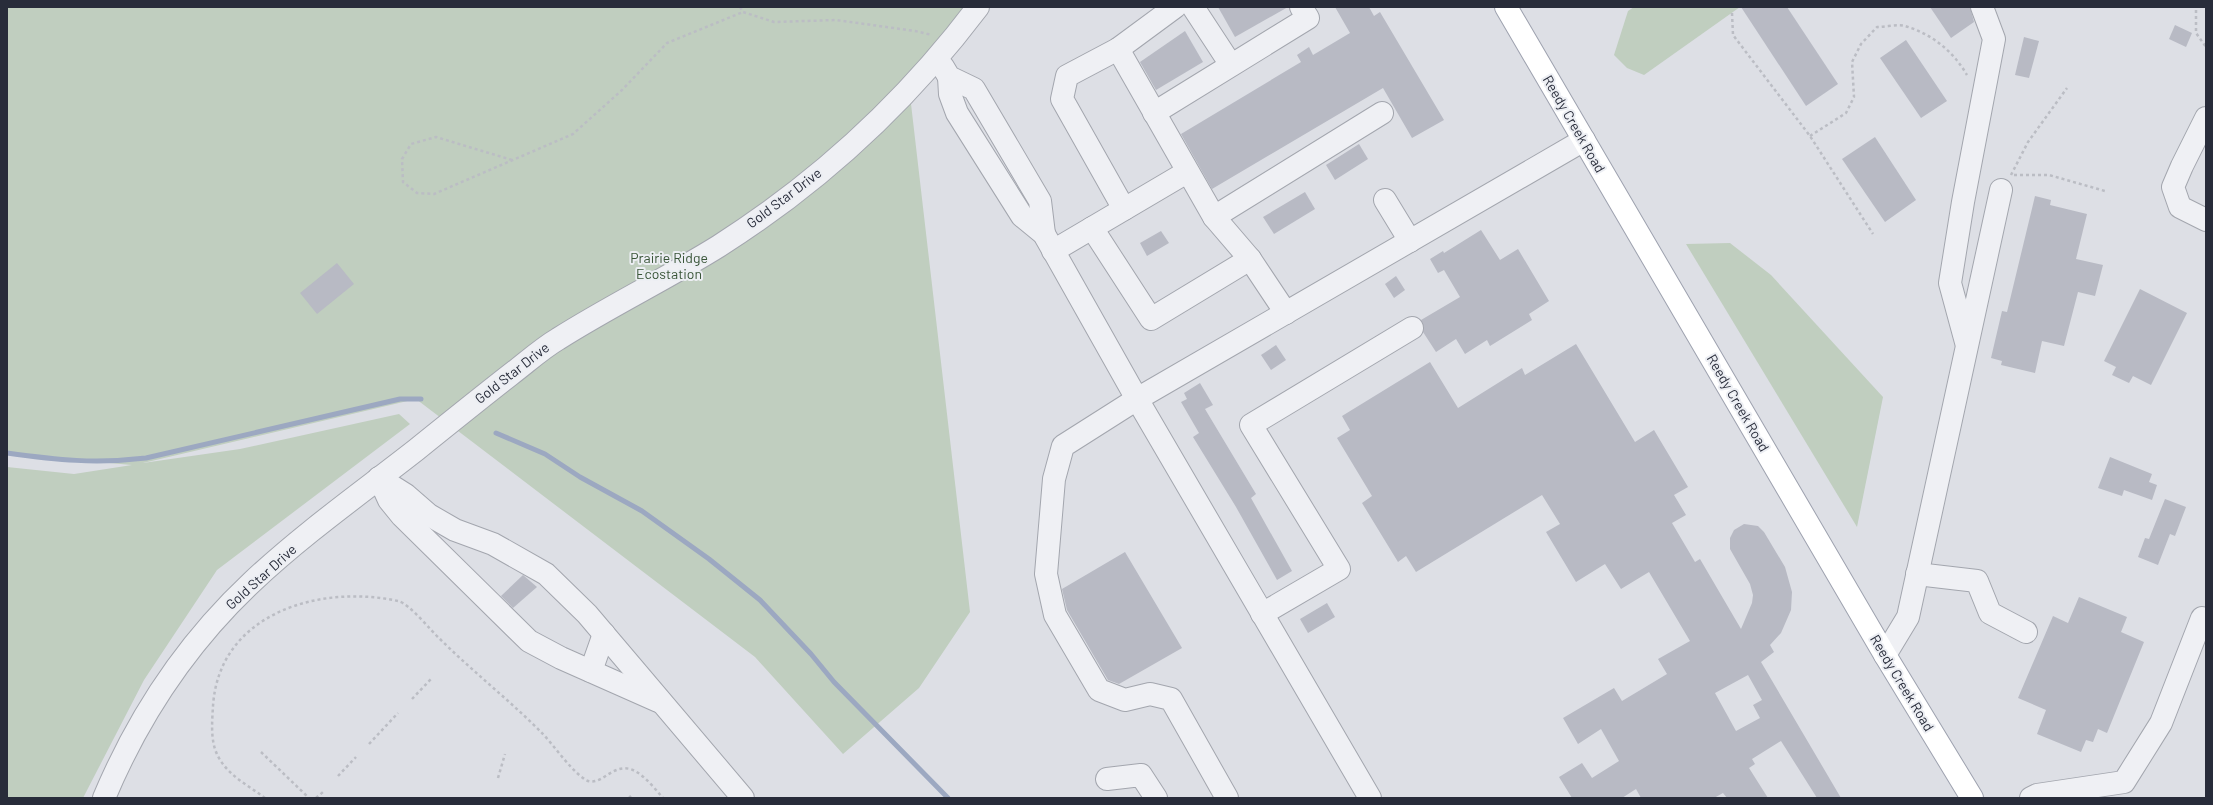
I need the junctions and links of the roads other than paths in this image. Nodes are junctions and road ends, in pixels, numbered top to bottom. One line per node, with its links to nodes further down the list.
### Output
1 (978, 7): 8 (street, Gold Star Drive)
2 (1175, 7): 7 (street)
3 (1193, 7): 9 (street)
4 (1301, 7): 9 (street)
5 (1506, 7): 13 (main road, Reedy Creek Road)
6 (1982, 7): 26 (street)
7 (1118, 49): 10 (street); 17 (street)
8 (937, 58): 22 (street); 28 (street, Gold Star Drive)
9 (1232, 65): 10 (street)
10 (1154, 113): 14 (street)
11 (1382, 113): 18 (street)
12 (2206, 118): 19 (street)
13 (1584, 140): 21 (street); 34 (main road, Reedy Creek Road)
14 (1187, 172): 17 (street); 18 (street)
15 (2006, 182): 26 (street)
16 (1385, 200): 21 (street)
17 (1124, 209): 20 (street)
18 (1214, 217): 23 (street)
19 (2206, 220)
20 (1092, 228): 22 (street); 23 (street)
21 (1410, 241): 24 (street)
22 (1048, 242): 27 (street)
23 (1250, 260): 24 (street)
24 (1286, 312): 27 (street)
25 (1412, 328): 30 (street)
26 (1967, 345): 29 (street)
27 (1137, 399): 30 (street); 41 (street)
28 (379, 478): 33 (street); 35 (street); 38 (street, Gold Star Drive)
29 (1917, 574): 32 (street); 34 (street)
30 (1262, 614): 42 (street)
31 (2206, 620): 44 (street)
32 (2026, 632)
33 (604, 634): 35 (street); 36 (street)
34 (1885, 655): 43 (main road, Reedy Creek Road)
35 (591, 671): 36 (street)
36 (663, 703): 39 (street)
37 (1107, 779): 40 (street)
38 (104, 798)
39 (743, 798)
40 (1156, 798)
41 (1227, 798)
42 (1370, 798)
43 (1972, 798)
44 (2032, 798)

